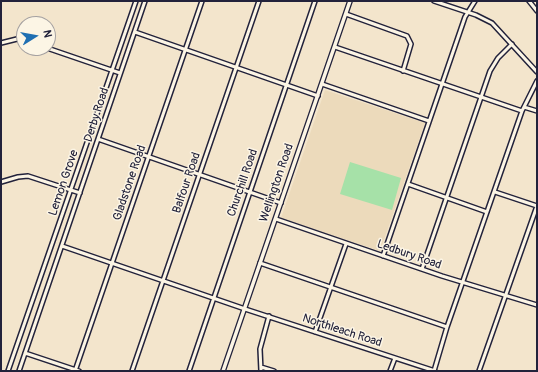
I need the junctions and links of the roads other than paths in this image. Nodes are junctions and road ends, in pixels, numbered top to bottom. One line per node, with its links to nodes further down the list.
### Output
1 (136, 1): 21 (street, Lemon Grove)
2 (145, 1): 13 (street, Derby Road)
3 (202, 1): 18 (street, Gladstone Road)
4 (259, 1): 20 (street, Balfour Road)
5 (315, 1): 28 (street, Churchill Road)
6 (350, 1): 12 (main road, Wellington Road)
7 (434, 1): 11 (street)
8 (475, 1): 11 (street)
9 (529, 1): 10 (street)
10 (537, 11)
11 (467, 12): 16 (street); 27 (street)
12 (346, 14): 17 (main road, Wellington Road); 22 (street)
13 (134, 32): 18 (street); 24 (street, Derby Road)
14 (16, 39): 15 (street)
15 (1, 43)
16 (512, 44): 23 (street); 30 (street)
17 (335, 47): 22 (street); 26 (main road, Wellington Road)
18 (185, 50): 20 (street); 36 (street, Gladstone Road)
19 (56, 51): 21 (street)
20 (236, 67): 28 (street); 37 (street, Balfour Road)
21 (112, 70): 24 (street); 40 (street, Lemon Grove)
22 (403, 70): 27 (street)
23 (537, 72)
24 (120, 73): 35 (street, Derby Road)
25 (537, 81): 31 (street)
26 (322, 84): 29 (main road, Wellington Road); 34 (street)
27 (442, 84): 30 (street); 34 (street)
28 (286, 85): 29 (street); 41 (street, Churchill Road)
29 (318, 96): 45 (main road, Wellington Road)
30 (481, 97): 32 (street); 44 (street)
31 (524, 107): 32 (street); 33 (street)
32 (522, 111): 42 (street)
33 (537, 111)
34 (429, 121): 39 (street)
35 (98, 139): 36 (street); 43 (street, Derby Road)
36 (149, 157): 37 (street); 51 (street, Gladstone Road)
37 (199, 175): 41 (street); 54 (street, Balfour Road)
38 (1, 182): 40 (street)
39 (408, 184): 44 (street); 50 (street)
40 (71, 190): 43 (street); 67 (street, Lemon Grove)
41 (250, 192): 45 (street); 58 (street, Churchill Road)
42 (495, 192): 46 (street); 57 (street)
43 (80, 193): 49 (street, Derby Road)
44 (446, 198): 46 (street); 53 (street)
45 (281, 203): 47 (main road, Wellington Road)
46 (487, 212): 55 (street)
47 (276, 219): 48 (street, Ledbury Road); 52 (main road, Wellington Road)
48 (346, 244): 50 (street, Ledbury Road); 56 (street)
49 (62, 246): 51 (street, Northleach Road); 64 (street, Derby Road)
50 (383, 256): 53 (street, Ledbury Road)
51 (112, 263): 54 (street, Northleach Road); 69 (street, Gladstone Road)
52 (260, 263): 56 (street); 60 (main road, Wellington Road)
53 (422, 269): 55 (street, Ledbury Road)
54 (163, 280): 58 (street, Northleach Road); 70 (street, Balfour Road)
55 (463, 282): 57 (street, Ledbury Road); 62 (street)
56 (331, 287): 62 (street); 63 (street)
57 (506, 295): 59 (street, Ledbury Road); 77 (street)
58 (213, 298): 60 (street, Northleach Road); 71 (street, Churchill Road)
59 (537, 305)
60 (244, 309): 61 (street, Northleach Road); 72 (main road, Wellington Road)
61 (269, 316): 63 (street, Northleach Road); 66 (street)
62 (447, 327): 76 (street)
63 (315, 332): 65 (street, Northleach Road)
64 (25, 352): 68 (street, Derby Road); 69 (street)
65 (395, 358): 75 (street); 76 (street, Northleach Road)
66 (261, 367): 73 (street); 74 (street)
67 (8, 371)
68 (19, 371)
69 (76, 371)
70 (132, 371)
71 (189, 371)
72 (223, 371)
73 (261, 371)
74 (274, 371)
75 (390, 371)
76 (434, 371)
77 (478, 371)

